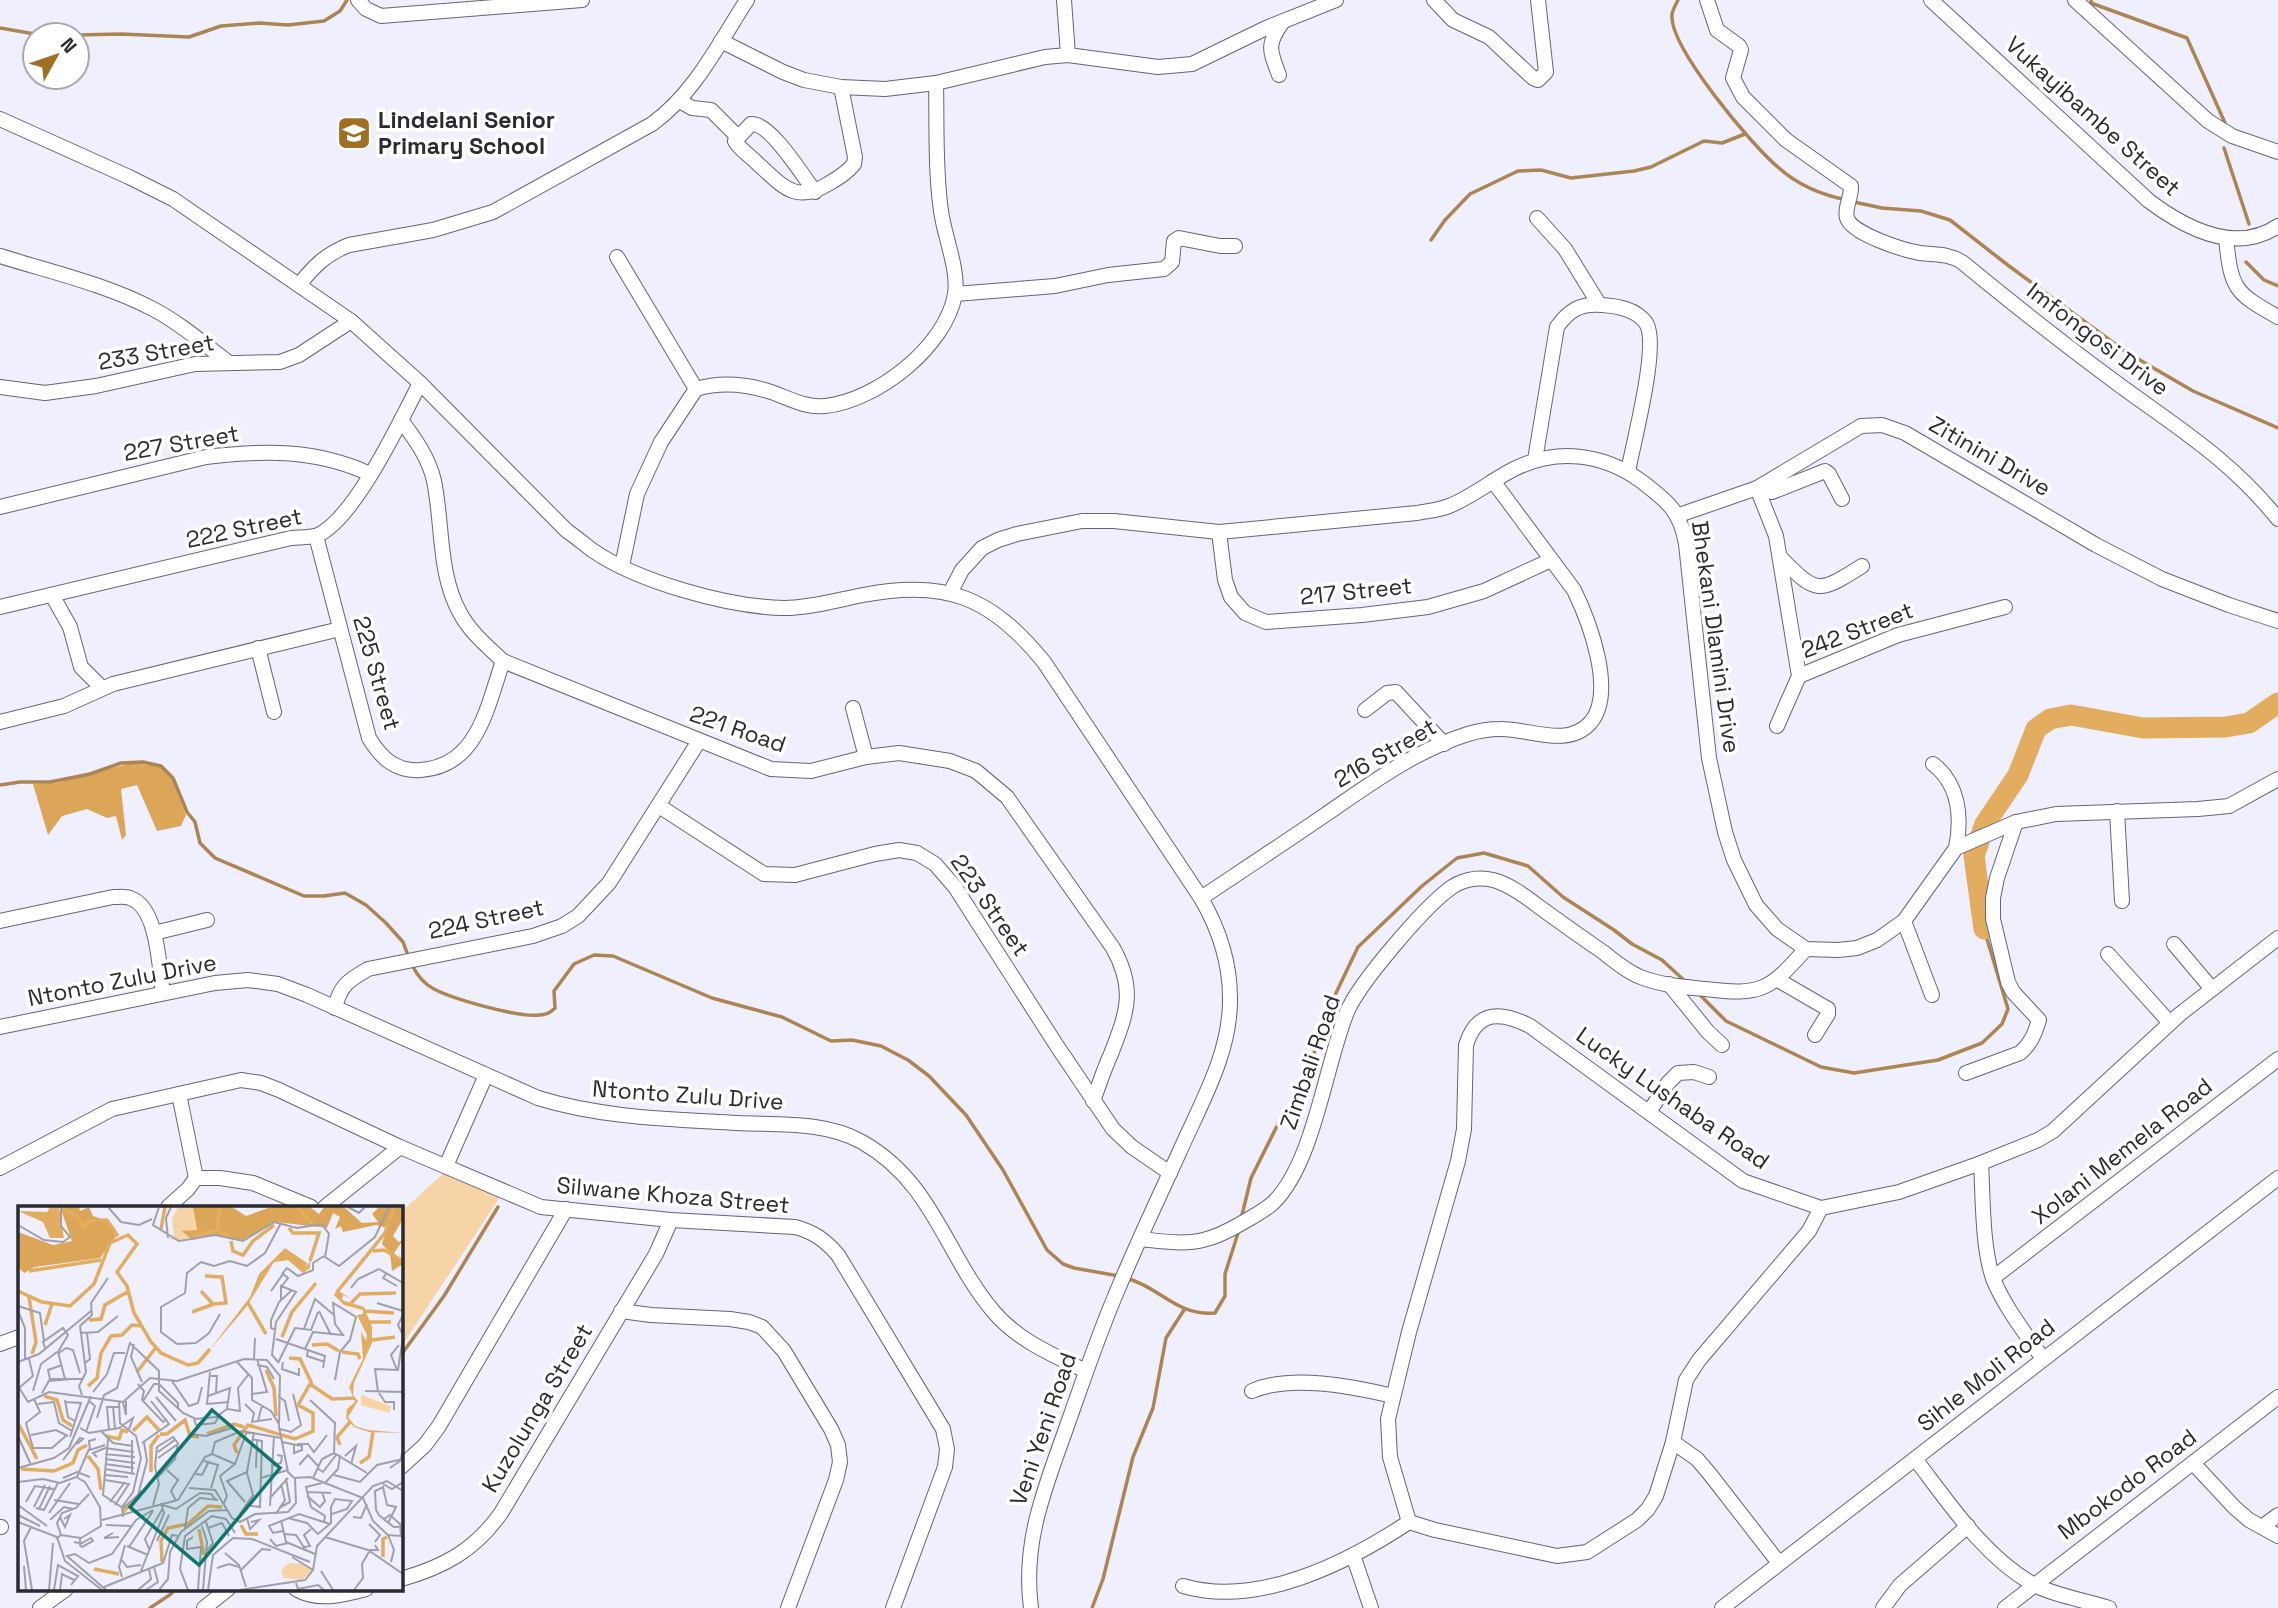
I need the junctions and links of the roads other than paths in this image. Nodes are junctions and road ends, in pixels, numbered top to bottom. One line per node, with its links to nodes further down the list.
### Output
1 (358, 0): 2 (street)
2 (582, 0)
3 (747, 0): 12 (street)
4 (1064, 0): 13 (street)
5 (1336, 0): 11 (street)
6 (1434, 0): 7 (street)
7 (1538, 0)
8 (1707, 0): 46 (street, Imfongosi Drive)
9 (1931, 0): 24 (street, Vukayibambe Street)
10 (2075, 0): 20 (street)
11 (1282, 22): 13 (street); 14 (street)
12 (721, 41): 16 (street); 17 (street)
13 (1068, 55): 15 (street)
14 (1279, 75)
15 (936, 83): 16 (street); 29 (street)
16 (841, 88): 21 (street)
17 (680, 101): 19 (street); 28 (street)
18 (0, 119): 28 (street, Veni Yeni Road)
19 (738, 137): 21 (street); 21 (street)
20 (2278, 152)
21 (815, 192)
22 (1537, 218): 30 (street)
23 (2278, 226): 24 (street, Vukayibambe Street)
24 (2226, 238): 31 (street)
25 (1235, 246): 29 (street)
26 (0, 256): 33 (street)
27 (617, 257): 36 (street)
28 (299, 285): 32 (street, Veni Yeni Road)
29 (955, 294): 36 (street)
30 (1599, 304): 38 (street); 39 (street)
31 (2278, 317)
32 (351, 321): 33 (street, 233 Street); 34 (street, Veni Yeni Road)
33 (228, 362): 35 (street, 233 Street)
34 (420, 383): 37 (street, 222 Street); 51 (street, Veni Yeni Road)
35 (0, 387)
36 (696, 389): 51 (street)
37 (401, 420): 40 (street, 222 Street); 60 (street, 221 Road)
38 (1535, 460): 39 (street, Bhekani Dlamini Drive); 41 (street, Bhekani Dlamini Drive)
39 (1628, 472): 45 (street, Bhekani Dlamini Drive)
40 (370, 474): 44 (street, 227 Street); 48 (street, 222 Street)
41 (1493, 481): 47 (street, Bhekani Dlamini Drive); 50 (street, 216 Street)
42 (1760, 486): 43 (street); 45 (street, Zitinini Drive); 49 (street, 242 Street); 57 (street, Zitinini Drive)
43 (1842, 499)
44 (0, 508)
45 (1679, 515): 85 (street, Bhekani Dlamini Drive)
46 (2278, 519)
47 (1219, 532): 50 (street, 217 Street); 53 (street, Bhekani Dlamini Drive)
48 (316, 536): 54 (street, 222 Street); 58 (street, 225 Street)
49 (1781, 558): 52 (street); 61 (street, 242 Street)
50 (1552, 559): 69 (street, 216 Street)
51 (622, 566): 53 (street, Veni Yeni Road)
52 (1862, 566)
53 (950, 593): 77 (street, Veni Yeni Road)
54 (52, 595): 55 (street, 222 Street); 62 (street)
55 (0, 607)
56 (2005, 607): 61 (street, 242 Street)
57 (2278, 621)
58 (340, 629): 59 (street); 60 (street, 225 Street)
59 (258, 648): 62 (street); 65 (street)
60 (503, 661): 68 (street, 221 Road)
61 (1799, 676): 67 (street)
62 (102, 688): 66 (street)
63 (853, 708): 70 (street)
64 (1364, 709): 69 (street)
65 (274, 712)
66 (0, 722)
67 (1777, 726)
68 (699, 741): 70 (street, 221 Road); 73 (street, 224 Street)
69 (1444, 744): 77 (street, 216 Street)
70 (866, 757): 102 (street, 221 Road)
71 (1933, 764): 76 (street)
72 (2278, 779): 74 (street)
73 (659, 806): 92 (street, 224 Street); 102 (street, 223 Street)
74 (2117, 811): 75 (street); 78 (street)
75 (2016, 822): 76 (street); 98 (street)
76 (1961, 846): 81 (street)
77 (1201, 898): 108 (street, Veni Yeni Road)
78 (2122, 901)
79 (0, 920): 82 (street)
80 (207, 920): 82 (street)
81 (1904, 921): 85 (street); 91 (street)
82 (154, 933): 90 (street)
83 (2278, 938): 89 (street)
84 (2174, 944): 89 (street)
85 (1805, 949): 87 (street)
86 (2108, 954): 93 (street)
87 (1778, 980): 88 (street, Zimbali Road); 95 (street)
88 (1673, 985): 96 (street); 117 (street, Zimbali Road)
89 (2212, 989): 93 (street)
90 (163, 993): 92 (street, Ntonto Zulu Drive); 94 (street, Ntonto Zulu Drive)
91 (1932, 995)
92 (335, 1007): 99 (street, Ntonto Zulu Drive)
93 (2170, 1023): 105 (street)
94 (0, 1027)
95 (1815, 1035)
96 (1722, 1045)
97 (2278, 1059): 118 (street, Xolani Memela Road)
98 (1966, 1073)
99 (486, 1075): 106 (street); 123 (street, Ntonto Zulu Drive)
100 (1709, 1077): 103 (street)
101 (178, 1094): 104 (street, Silwane Khoza Street); 107 (street, Silwane Khoza Street); 109 (street)
102 (1093, 1101): 108 (street, 223 Street)
103 (1649, 1112): 114 (street, Lucky Lushaba Road); 125 (street, Lucky Lushaba Road)
104 (400, 1147): 106 (street, Silwane Khoza Street); 113 (street)
105 (1981, 1163): 114 (street); 118 (street)
106 (446, 1166): 115 (street, Silwane Khoza Street)
107 (0, 1168)
108 (1170, 1173): 117 (street, Veni Yeni Road)
109 (196, 1178): 111 (street); 112 (street)
110 (2278, 1178): 122 (street, Sihle Moli Road)
111 (169, 1206)
112 (309, 1206)
113 (326, 1206)
114 (1821, 1208): 127 (street)
115 (566, 1209): 116 (street, Silwane Khoza Street); 130 (street)
116 (671, 1220): 119 (street, Kuzolunga Street); 148 (street, Silwane Khoza Street)
117 (1140, 1239): 123 (street, Veni Yeni Road)
118 (1993, 1278): 122 (street)
119 (621, 1311): 138 (street, Kuzolunga Street); 147 (street)
120 (18, 1337): 121 (street)
121 (0, 1344)
122 (2043, 1359): 128 (street, Sihle Moli Road)
123 (1086, 1371): 149 (street, Veni Yeni Road)
124 (1252, 1391): 125 (street)
125 (1393, 1396): 132 (street, Lucky Lushaba Road)
126 (2278, 1396): 129 (street, Mbokodo Road)
127 (1673, 1442): 132 (street); 137 (street)
128 (1916, 1460): 133 (street); 137 (street, Sihle Moli Road)
129 (2193, 1463): 134 (street); 139 (street, Mbokodo Road)
130 (402, 1466)
131 (2278, 1515): 134 (street)
132 (1409, 1522): 136 (street)
133 (1968, 1526): 139 (street); 152 (street)
134 (2262, 1527): 135 (street)
135 (2278, 1536)
136 (1354, 1558): 140 (street); 150 (street)
137 (1779, 1563): 151 (street, Sihle Moli Road)
138 (402, 1579)
139 (2033, 1584): 153 (street, Mbokodo Road); 154 (street)
140 (1183, 1586)
141 (65, 1590): 145 (street)
142 (228, 1590): 146 (street)
143 (298, 1590): 144 (street)
144 (361, 1590)
145 (40, 1608)
146 (204, 1608)
147 (789, 1608)
148 (893, 1608)
149 (1031, 1608)
150 (1371, 1608)
151 (1722, 1608)
152 (1883, 1608)
153 (2005, 1608)
154 (2109, 1608)

